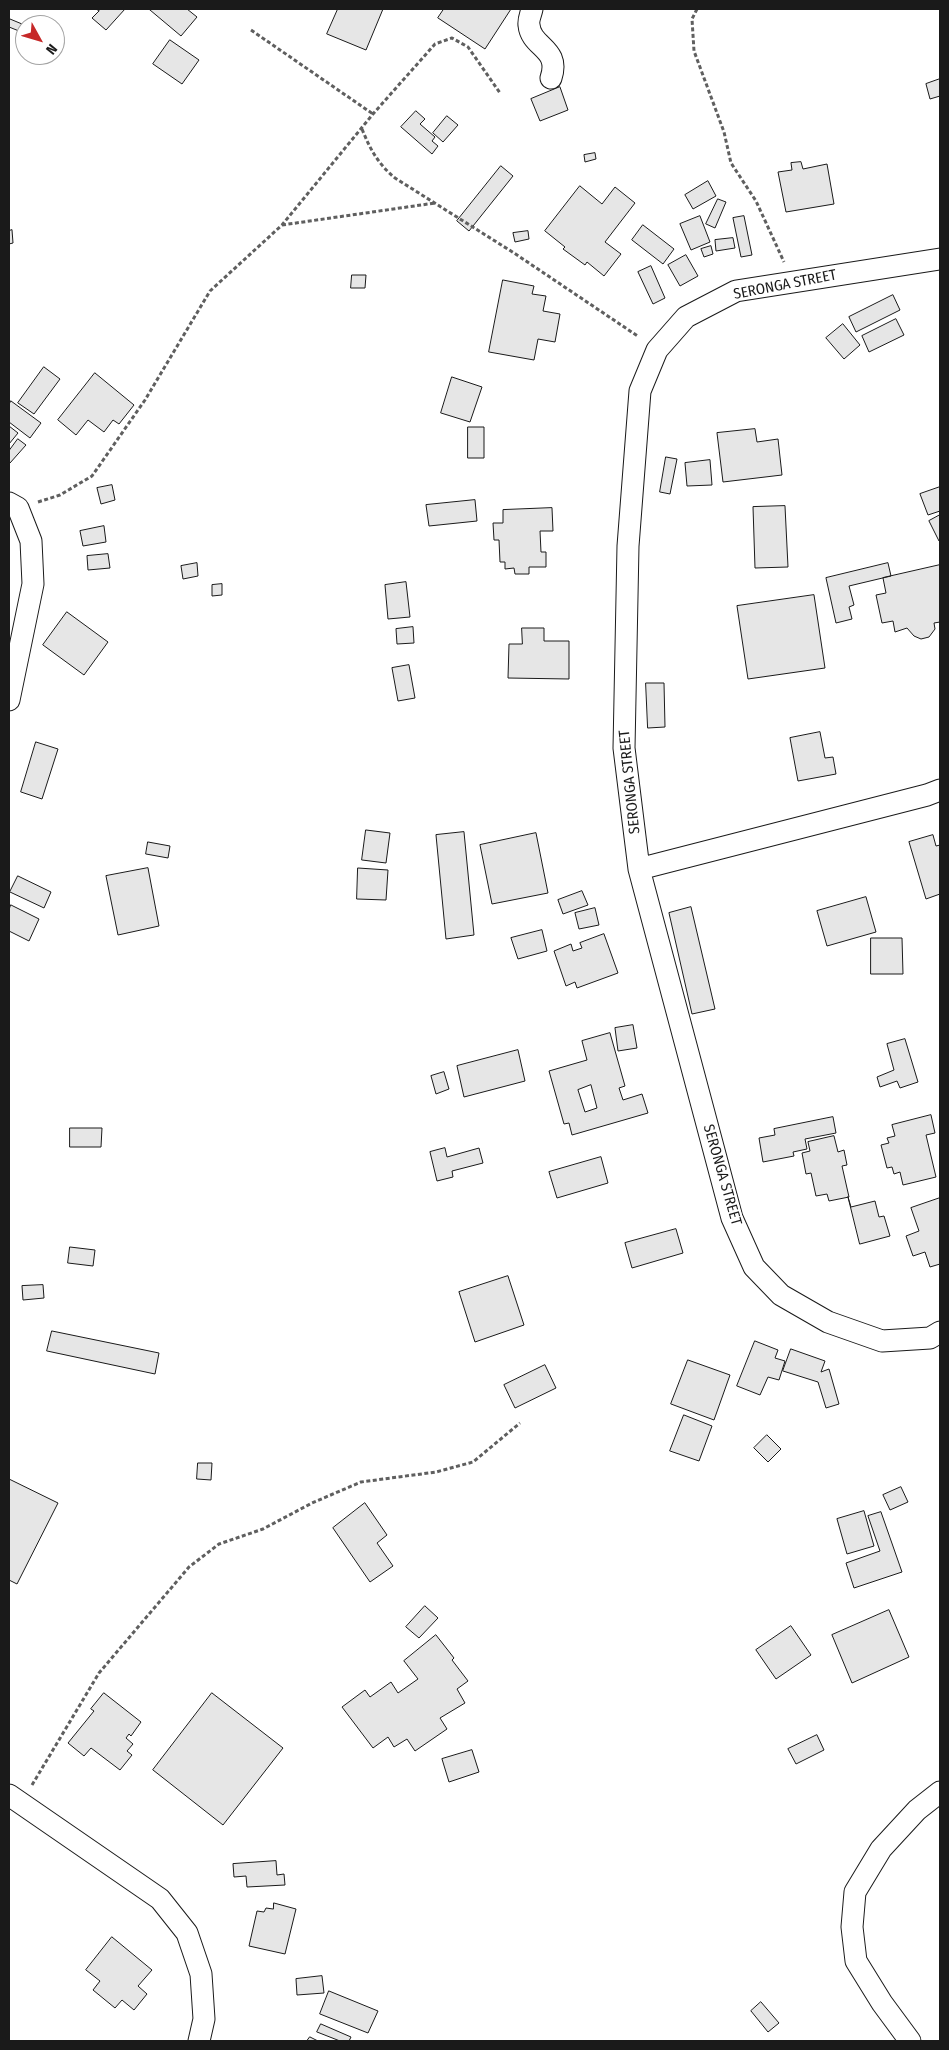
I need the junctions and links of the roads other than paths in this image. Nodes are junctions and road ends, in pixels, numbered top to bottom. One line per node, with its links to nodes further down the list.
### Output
1 (532, 9): 2 (street)
2 (551, 78)
3 (940, 259): 7 (street, SERONGA STREET)
4 (13, 506): 5 (street)
5 (9, 700)
6 (940, 790): 7 (street)
7 (640, 869): 8 (street, SERONGA STREET)
8 (940, 1332)
9 (940, 1792): 12 (street)
10 (15, 1798): 11 (street)
11 (199, 2041)
12 (910, 2041)

